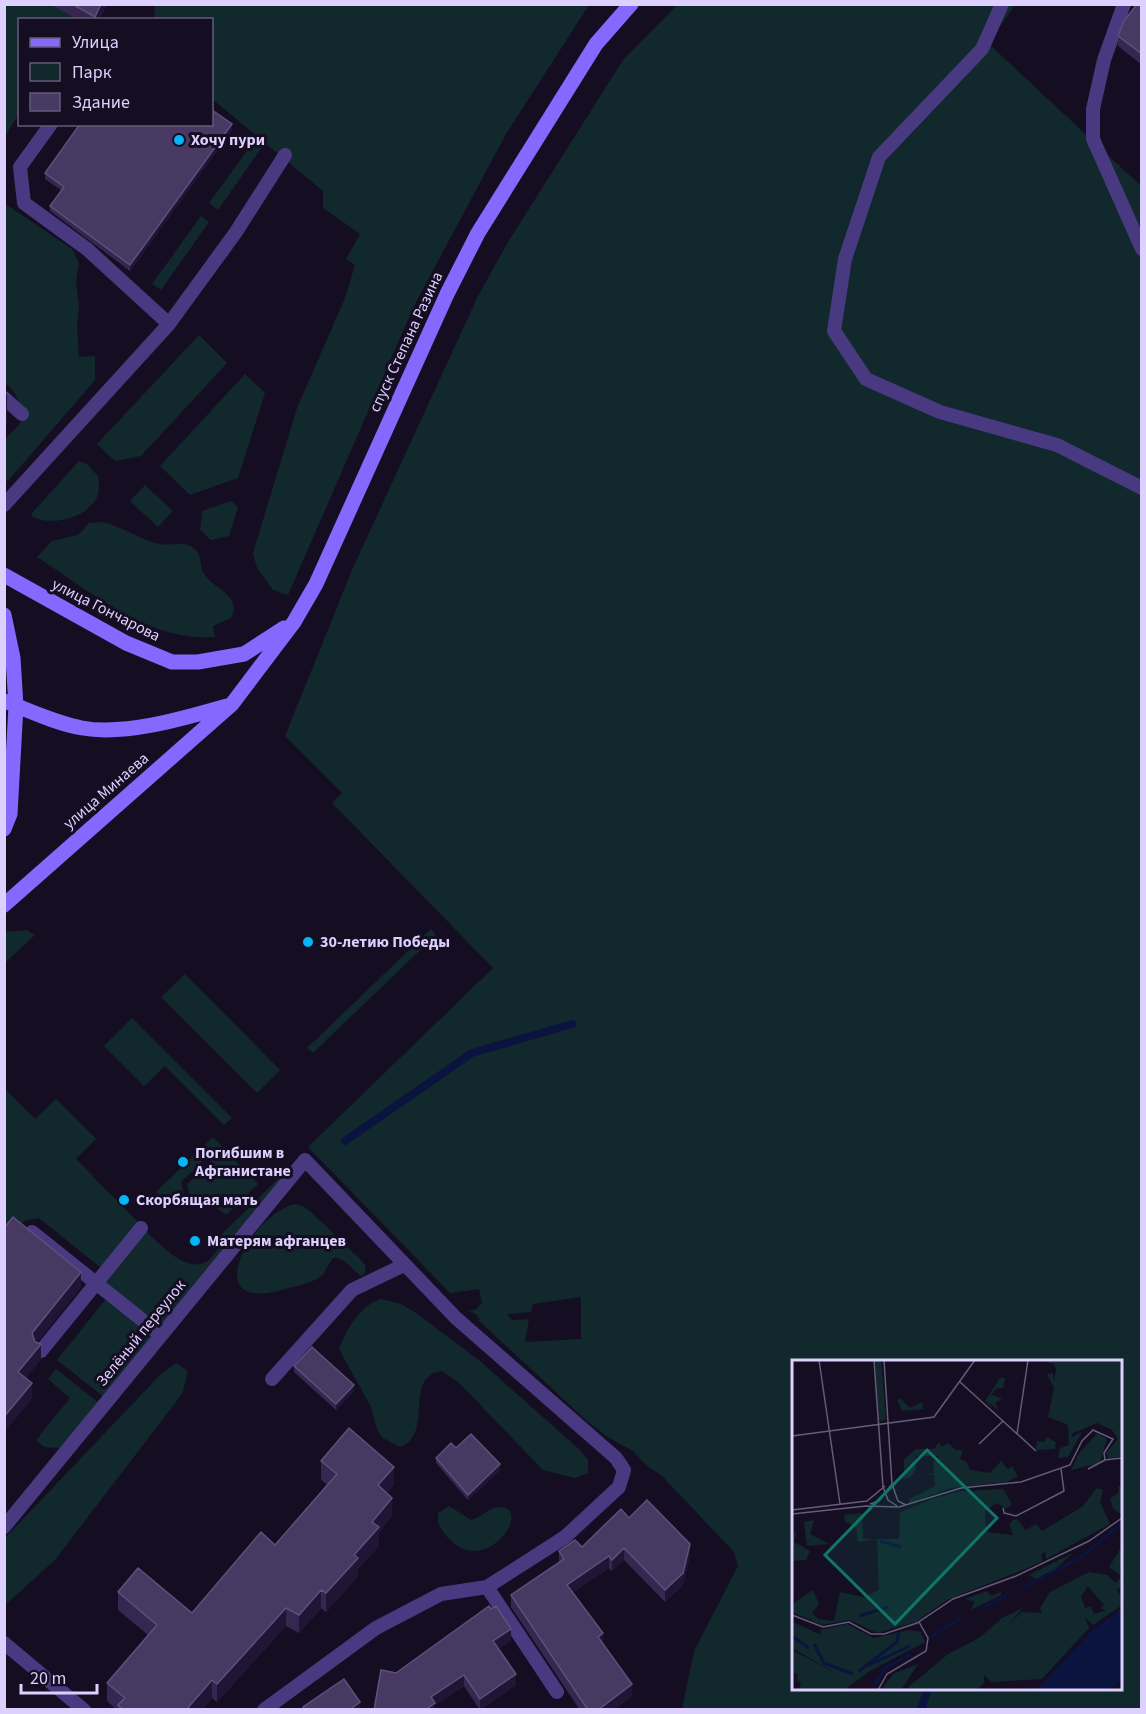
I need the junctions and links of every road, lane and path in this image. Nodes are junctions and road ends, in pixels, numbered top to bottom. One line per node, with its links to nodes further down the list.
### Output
1 (631, 4): 14 (main road, спуск Степана Разина)
2 (1002, 4): 10 (lane)
3 (1124, 4): 6 (lane)
4 (50, 126): 7 (lane)
5 (285, 155): 7 (lane)
6 (1142, 249)
7 (169, 324): 11 (lane)
8 (4, 398): 9 (lane)
9 (22, 414)
10 (1142, 488)
11 (4, 505)
12 (4, 575): 14 (main road, улица Гончарова)
13 (4, 615): 15 (main road)
14 (294, 622): 16 (main road, спуск Степана Разина)
15 (10, 703): 16 (main road); 17 (main road)
16 (232, 704): 18 (main road, улица Минаева)
17 (4, 829)
18 (4, 905)
19 (141, 1228): 22 (lane)
20 (32, 1232): 22 (lane)
21 (404, 1265): 23 (lane, Зелёный переулок); 25 (lane); 27 (lane)
22 (96, 1283): 23 (lane); 24 (lane)
23 (161, 1335): 26 (lane, Зелёный переулок)
24 (41, 1351)
25 (272, 1379)
26 (4, 1527)
27 (487, 1587): 29 (lane); 31 (lane)
28 (4, 1643): 30 (lane)
29 (557, 1692)
30 (84, 1710)
31 (264, 1710)

